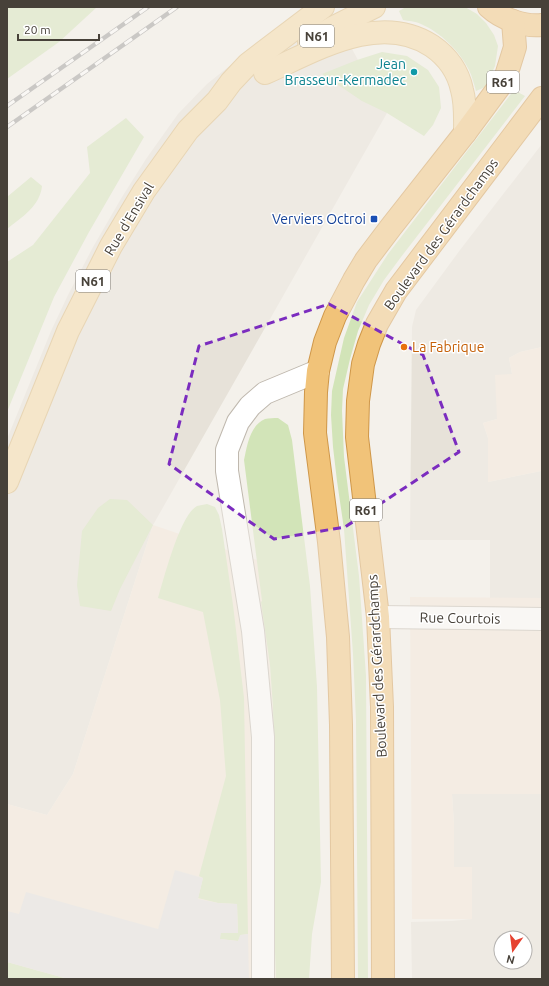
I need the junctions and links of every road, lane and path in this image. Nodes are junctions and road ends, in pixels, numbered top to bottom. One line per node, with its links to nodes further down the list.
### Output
1 (323, 7): 8 (main road, Rue d'Ensival / N61)
2 (374, 7): 6 (main road, Rue d'Ensival / N61)
3 (489, 7): 4 (highway)
4 (514, 21): 5 (highway); 9 (highway, R61)
5 (542, 25)
6 (265, 73): 8 (main road, Rue d'Ensival / N61); 9 (main road)
7 (542, 98): 12 (highway, Boulevard des Gérardchamps / R61)
8 (217, 101): 11 (main road, Rue d'Ensival / N61)
9 (465, 133): 10 (highway, R61)
10 (318, 371): 14 (street); 15 (highway, R61)
11 (7, 482)
12 (378, 617): 13 (street, Rue Courtois); 16 (highway, Boulevard des Gérardchamps / R61)
13 (542, 619)
14 (263, 979)
15 (343, 979)
16 (383, 979)

